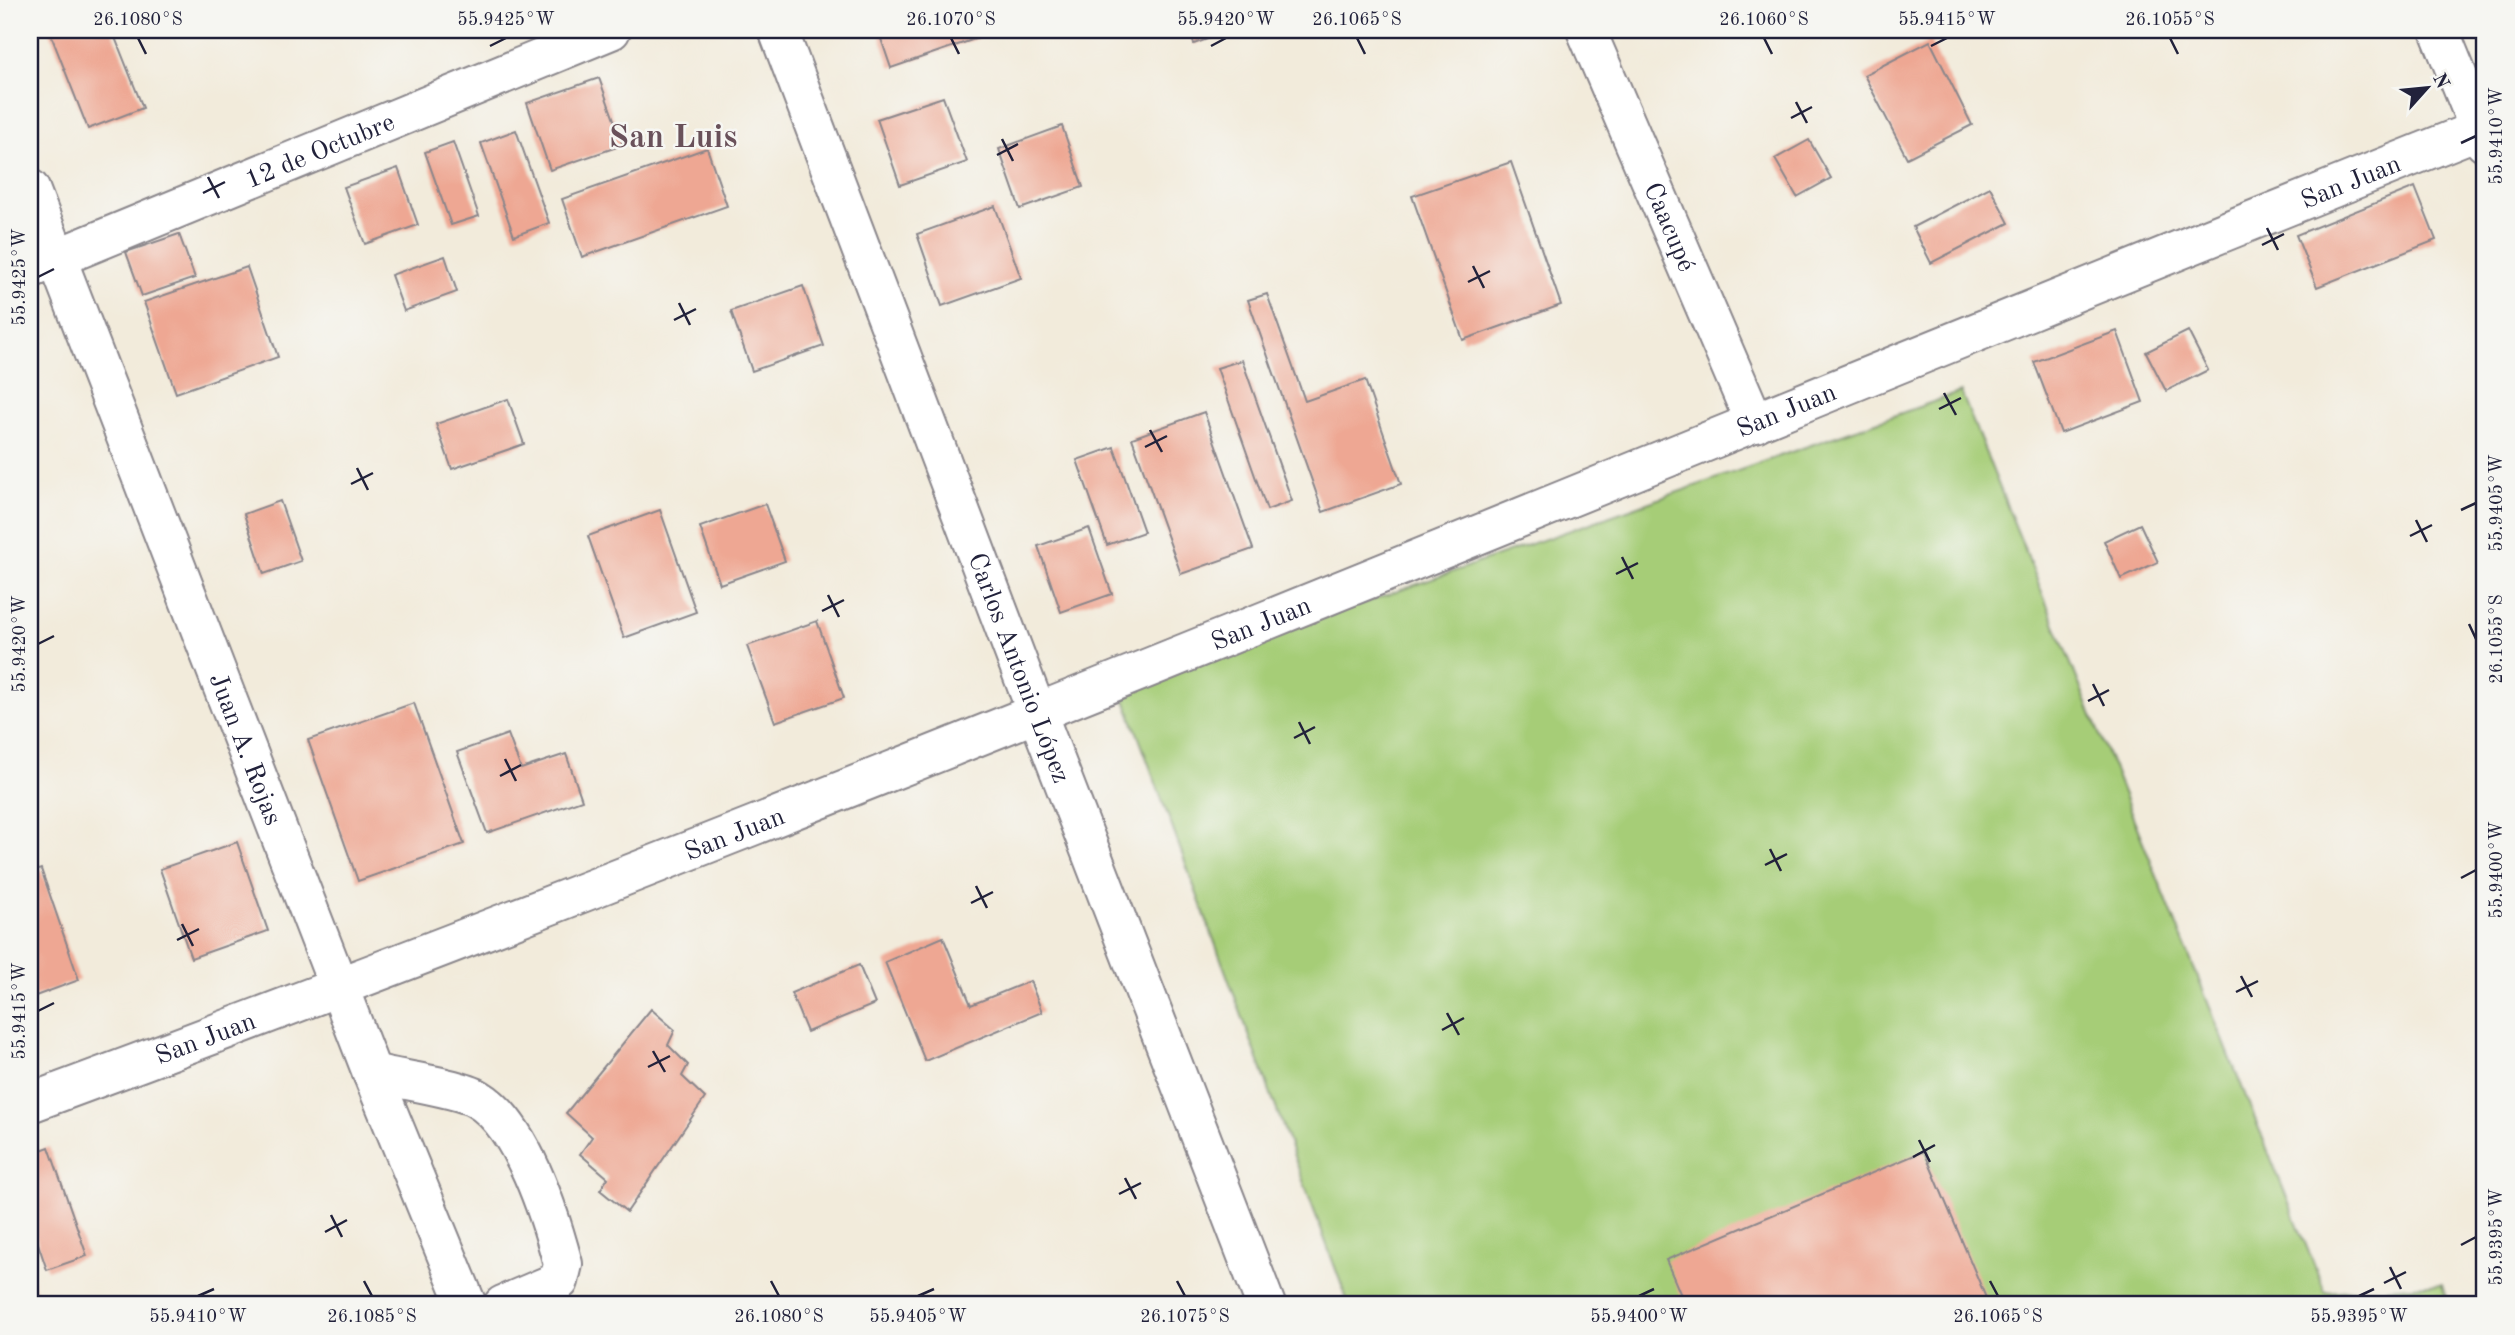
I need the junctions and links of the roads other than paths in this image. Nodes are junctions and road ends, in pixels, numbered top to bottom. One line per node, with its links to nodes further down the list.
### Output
1 (611, 30): 7 (street, 12 de Octubre)
2 (778, 30): 9 (street, Carlos Antonio López)
3 (1586, 30): 8 (street, Caacupé)
4 (2440, 30): 5 (street)
5 (2484, 133): 8 (street, San Juan)
6 (30, 190): 7 (street, Juan A. Rojas)
7 (43, 264): 10 (street, Juan A. Rojas)
8 (1755, 423): 9 (street, San Juan)
9 (1037, 713): 10 (street, San Juan); 15 (street, Carlos Antonio López)
10 (342, 988): 11 (street, Juan A. Rojas); 12 (street, San Juan)
11 (372, 1073): 13 (street, Juan A. Rojas); 14 (street)
12 (30, 1103)
13 (467, 1305)
14 (503, 1305)
15 (1266, 1305)

